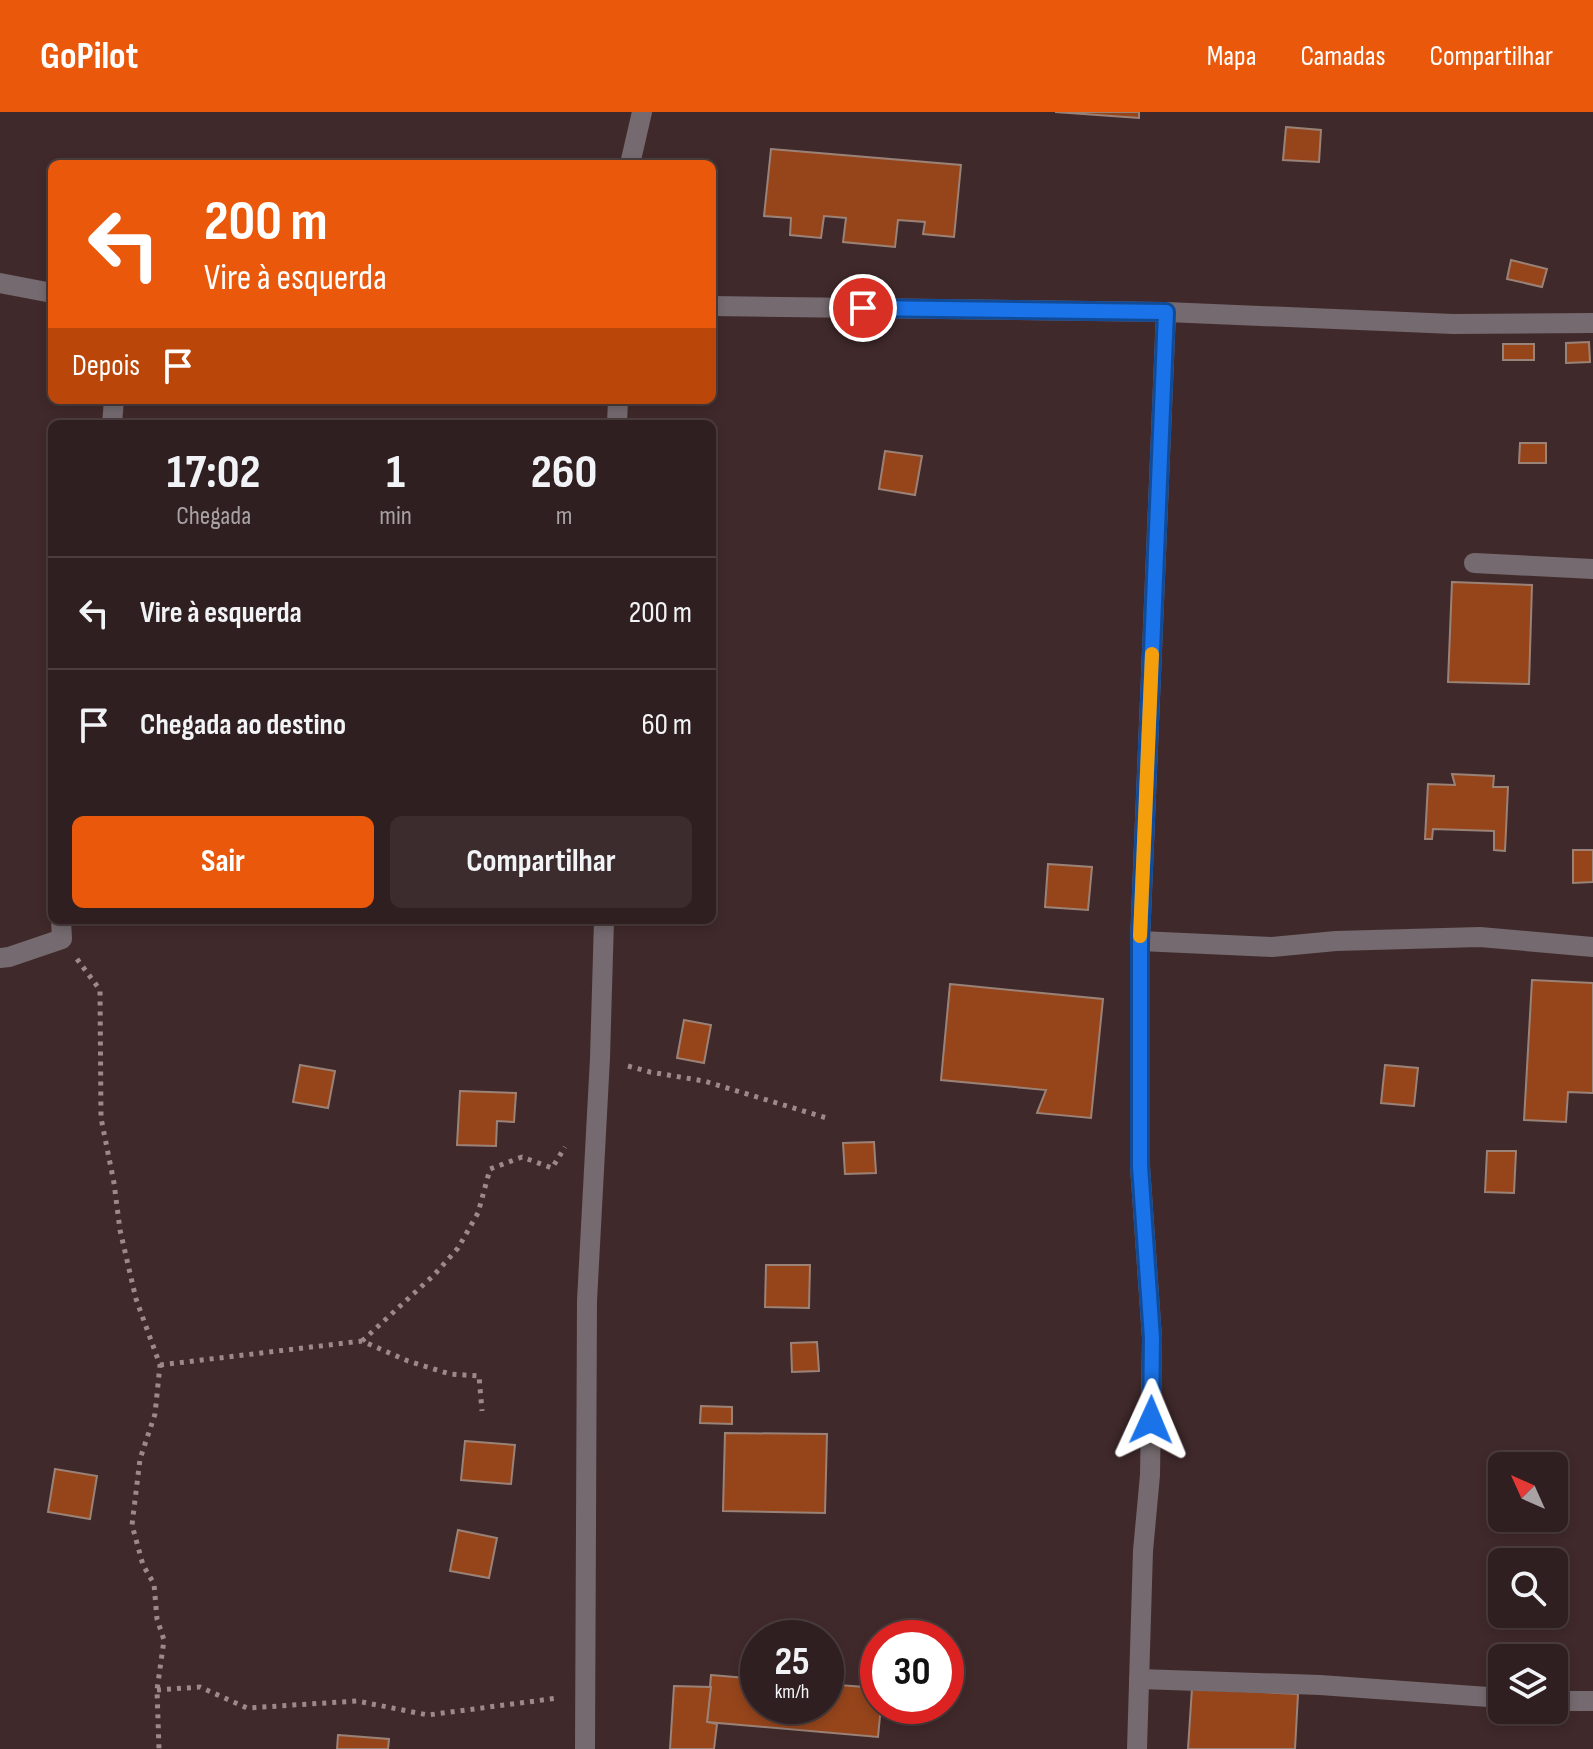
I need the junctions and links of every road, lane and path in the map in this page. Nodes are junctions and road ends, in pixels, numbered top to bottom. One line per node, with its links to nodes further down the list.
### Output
1 (642, 112): 2 (street)
2 (631, 160)
3 (0, 283): 4 (street)
4 (48, 292)
5 (716, 306): 6 (street)
6 (1166, 312): 7 (street); 12 (street)
7 (1593, 323)
8 (1474, 563): 9 (street)
9 (1593, 569)
10 (604, 924): 15 (street)
11 (62, 929): 14 (street); 19 (path)
12 (1140, 941): 13 (street); 21 (street)
13 (1593, 947)
14 (0, 958)
15 (600, 1058): 16 (street); 17 (path)
16 (597, 1115): 18 (path); 23 (street)
17 (830, 1119)
18 (362, 1341): 19 (path); 20 (path)
19 (160, 1365): 22 (path)
20 (482, 1411)
21 (1139, 1679): 24 (street); 29 (street)
22 (157, 1690): 23 (path); 27 (path)
23 (586, 1694): 28 (street)
24 (1488, 1697)
25 (1568, 1701): 26 (street)
26 (1593, 1701)
27 (159, 1749)
28 (585, 1749)
29 (1137, 1749)

